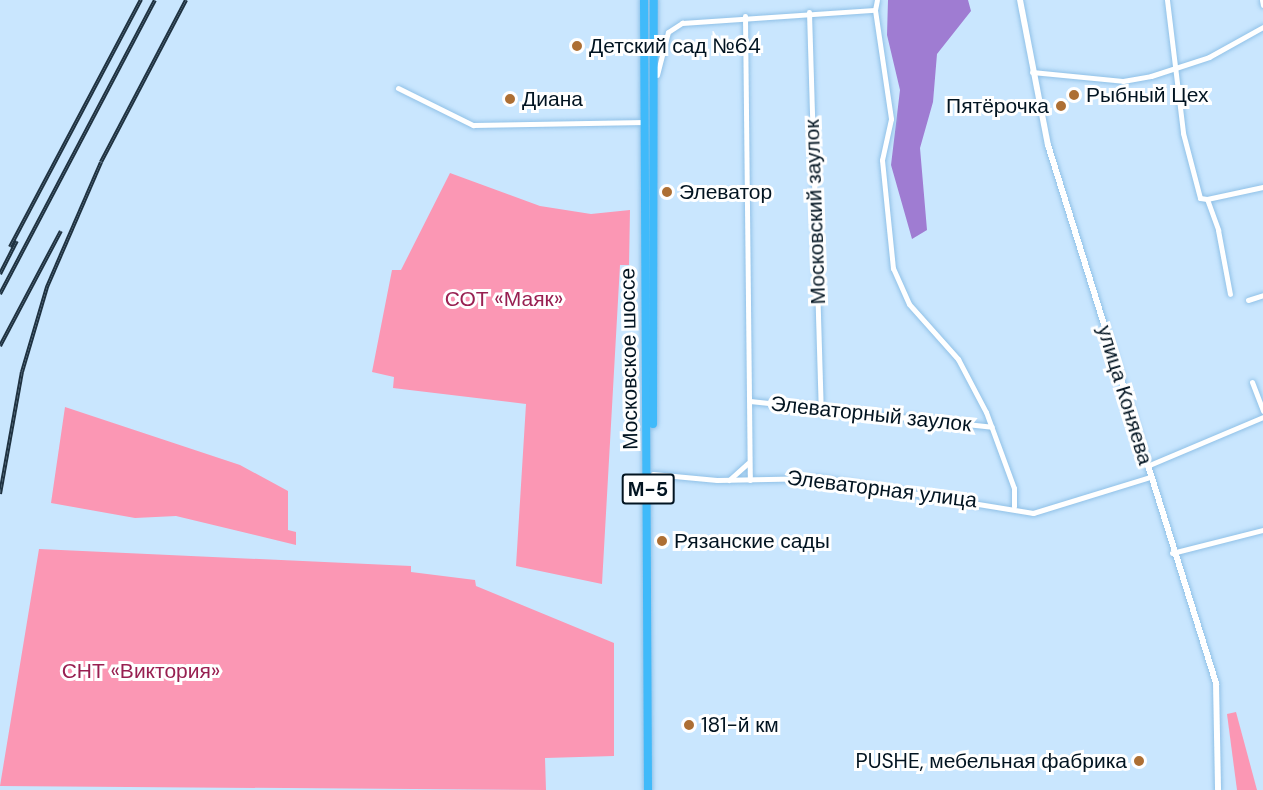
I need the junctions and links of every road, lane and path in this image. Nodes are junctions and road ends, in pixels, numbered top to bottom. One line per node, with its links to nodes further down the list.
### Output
1 (644, 0): 16 (highway, Московское шоссе / М-5)
2 (654, 0): 15 (highway, Московское шоссе / М-5)
3 (877, 0): 8 (street)
4 (1020, 0): 13 (street, улица Коняева)
5 (1167, 0): 12 (street)
6 (1262, 0): 7 (street)
7 (1263, 5)
8 (875, 10): 9 (street); 27 (street)
9 (809, 12): 10 (street); 25 (street, Московский заулок)
10 (745, 16): 15 (street); 23 (street)
11 (1263, 27): 12 (street)
12 (1174, 69): 13 (street); 18 (street)
13 (1032, 72): 29 (street, улица Коняева)
14 (398, 88): 16 (street)
15 (653, 92): 30 (highway, Московское шоссе / М-5)
16 (645, 122): 37 (highway, Московское шоссе / М-5)
17 (1263, 187): 18 (street)
18 (1207, 199): 19 (street)
19 (1230, 294)
20 (1263, 295): 21 (street)
21 (1248, 300)
22 (1252, 382): 24 (street)
23 (750, 401): 25 (street, Элеваторный заулок); 28 (street)
24 (1263, 411)
25 (821, 412): 27 (street, Элеваторный заулок)
26 (1263, 417): 29 (street)
27 (992, 427): 34 (street)
28 (748, 463): 32 (street); 33 (street)
29 (1147, 466): 31 (street, улица Коняева)
30 (653, 474): 32 (street, Элеваторная улица); 38 (highway, Московское шоссе / М-5)
31 (1150, 477): 34 (street, Элеваторная улица); 36 (street, улица Коняева)
32 (728, 480): 33 (street, Элеваторная улица)
33 (750, 480): 34 (street, Элеваторная улица)
34 (1014, 506)
35 (1263, 530): 36 (street)
36 (1172, 553): 39 (street, улица Коняева)
37 (648, 790)
38 (653, 790)
39 (1218, 790)

